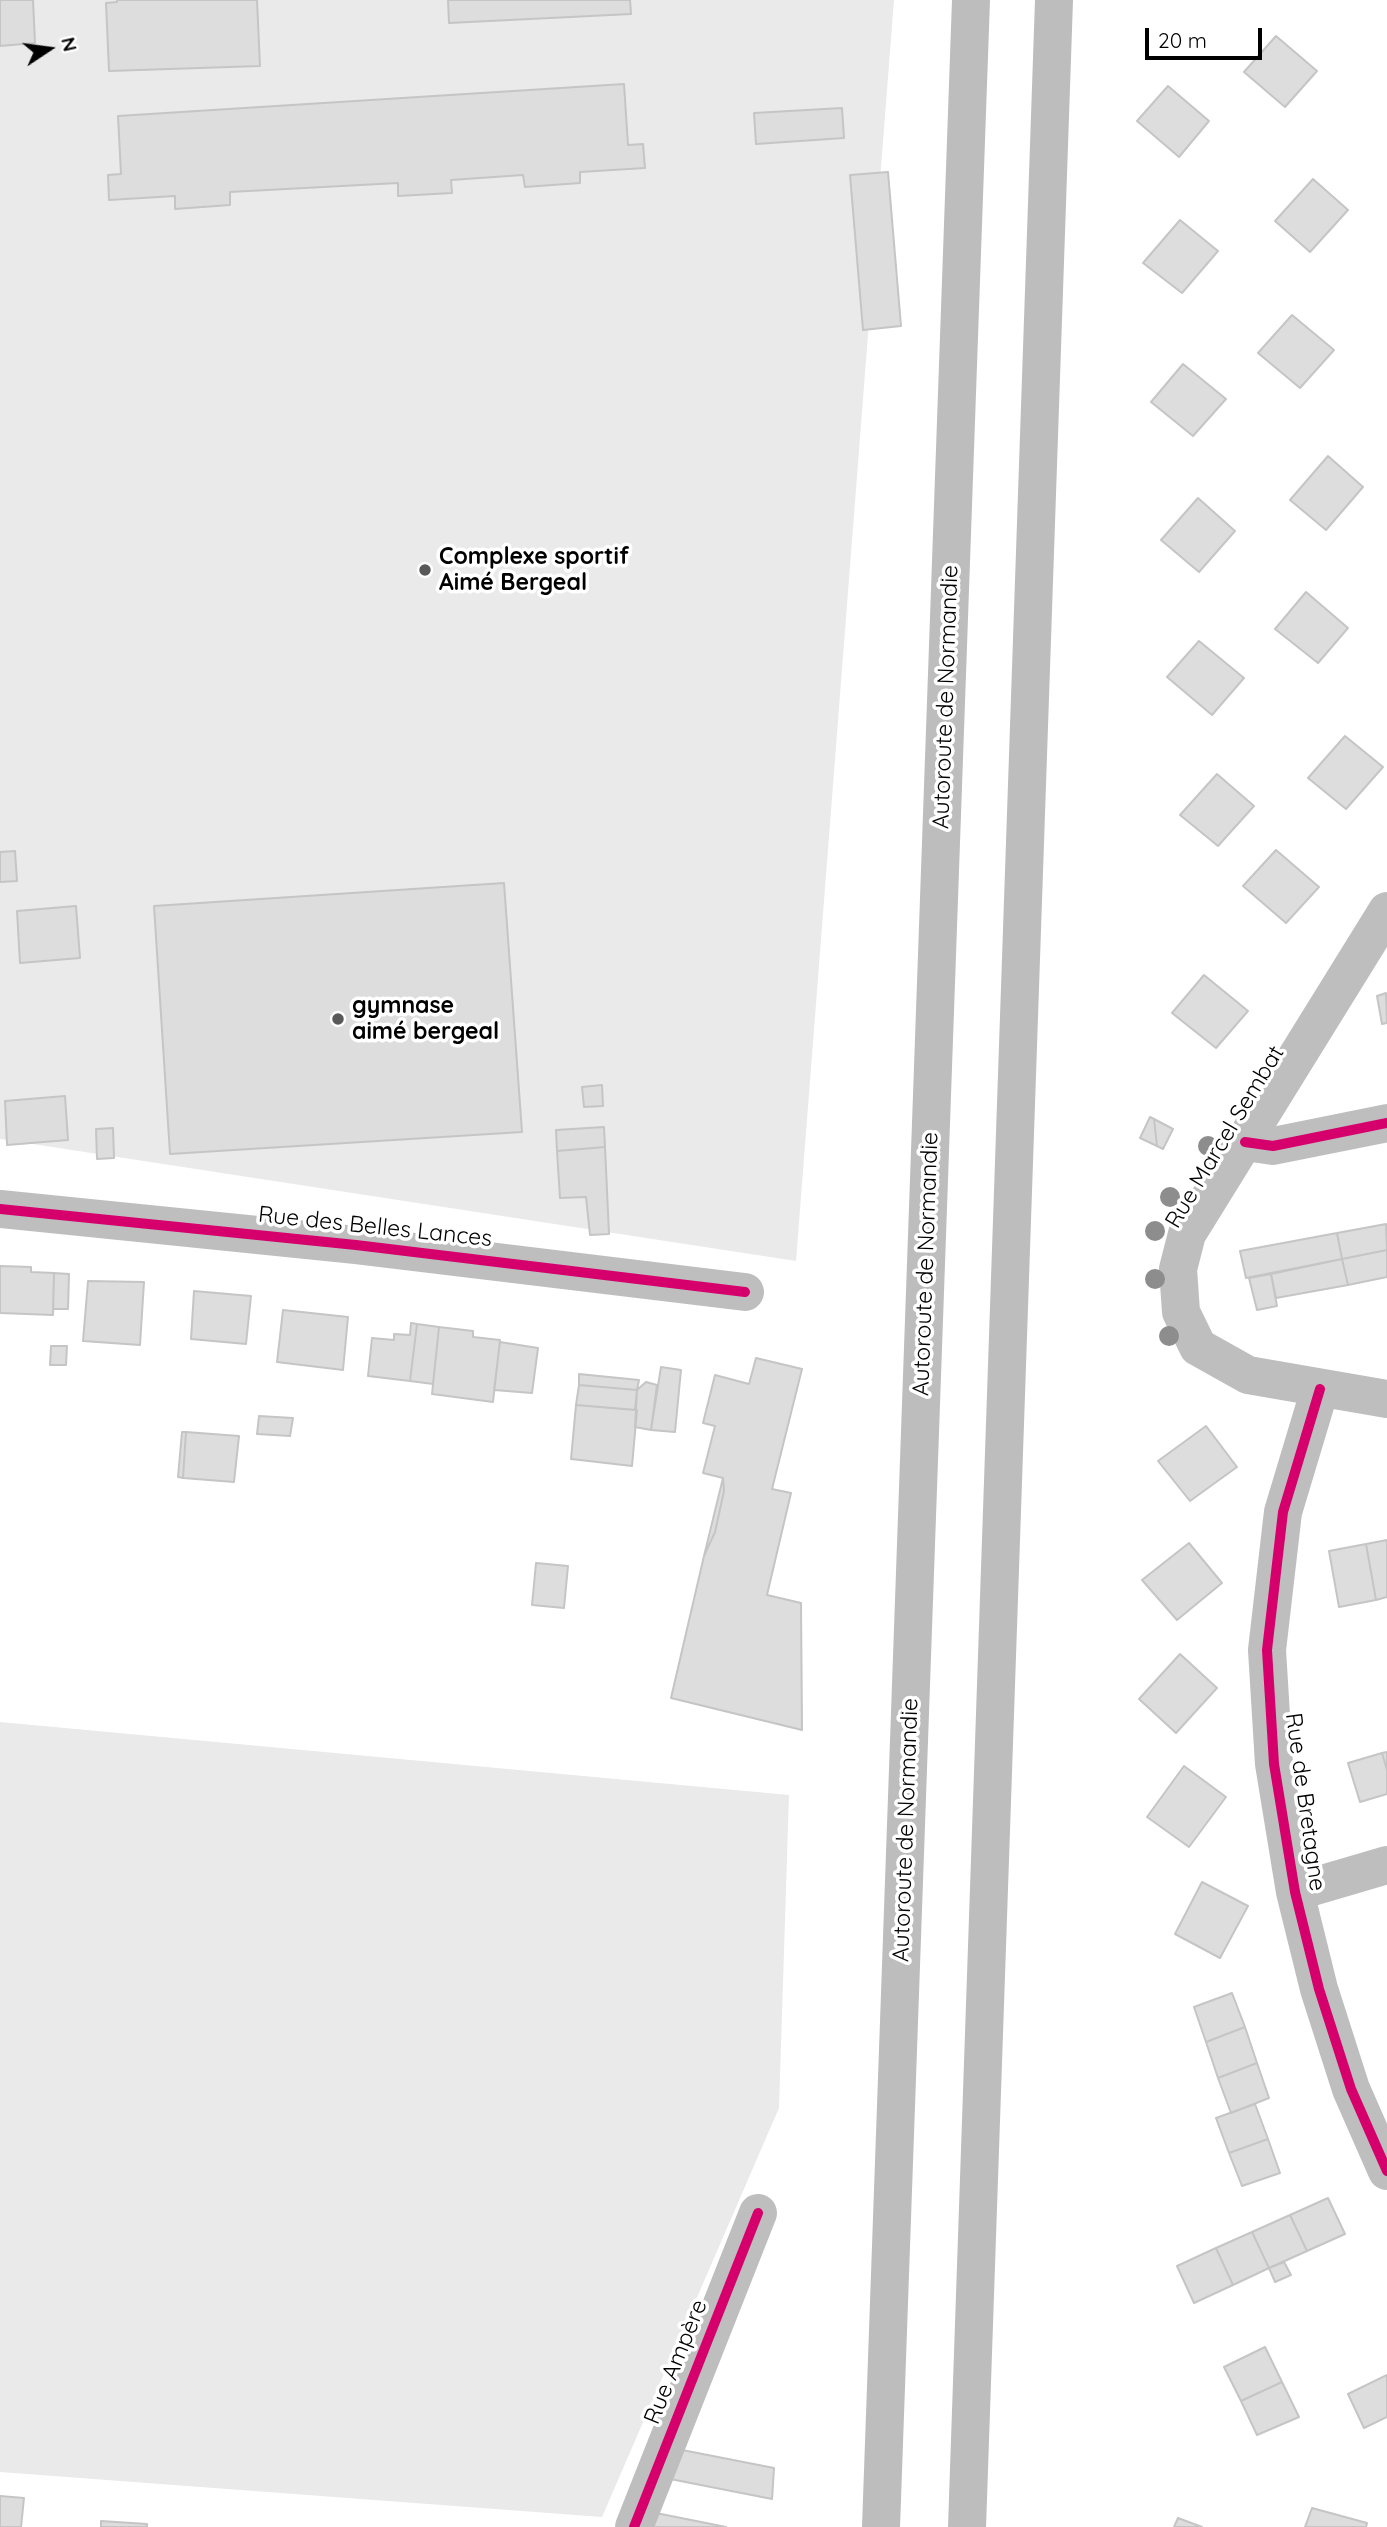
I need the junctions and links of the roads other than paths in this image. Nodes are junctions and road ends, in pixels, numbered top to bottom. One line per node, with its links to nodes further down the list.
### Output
1 (971, 0): 15 (highway, Autoroute de Normandie)
2 (1054, 0): 16 (highway)
3 (1387, 911): 5 (street, Rue Marcel Sembat)
4 (1387, 1123): 5 (street)
5 (1245, 1142): 8 (street, Rue Marcel Sembat)
6 (0, 1209): 7 (street, Rue des Belles Lances)
7 (745, 1292)
8 (1320, 1389): 9 (street, Rue Marcel Sembat); 11 (street, Rue de Bretagne)
9 (1387, 1399)
10 (1387, 1865): 11 (street)
11 (1295, 1892): 12 (street, Rue de Bretagne)
12 (1387, 2171)
13 (758, 2213): 14 (street, Rue Ampère)
14 (634, 2527)
15 (881, 2527)
16 (967, 2527)

